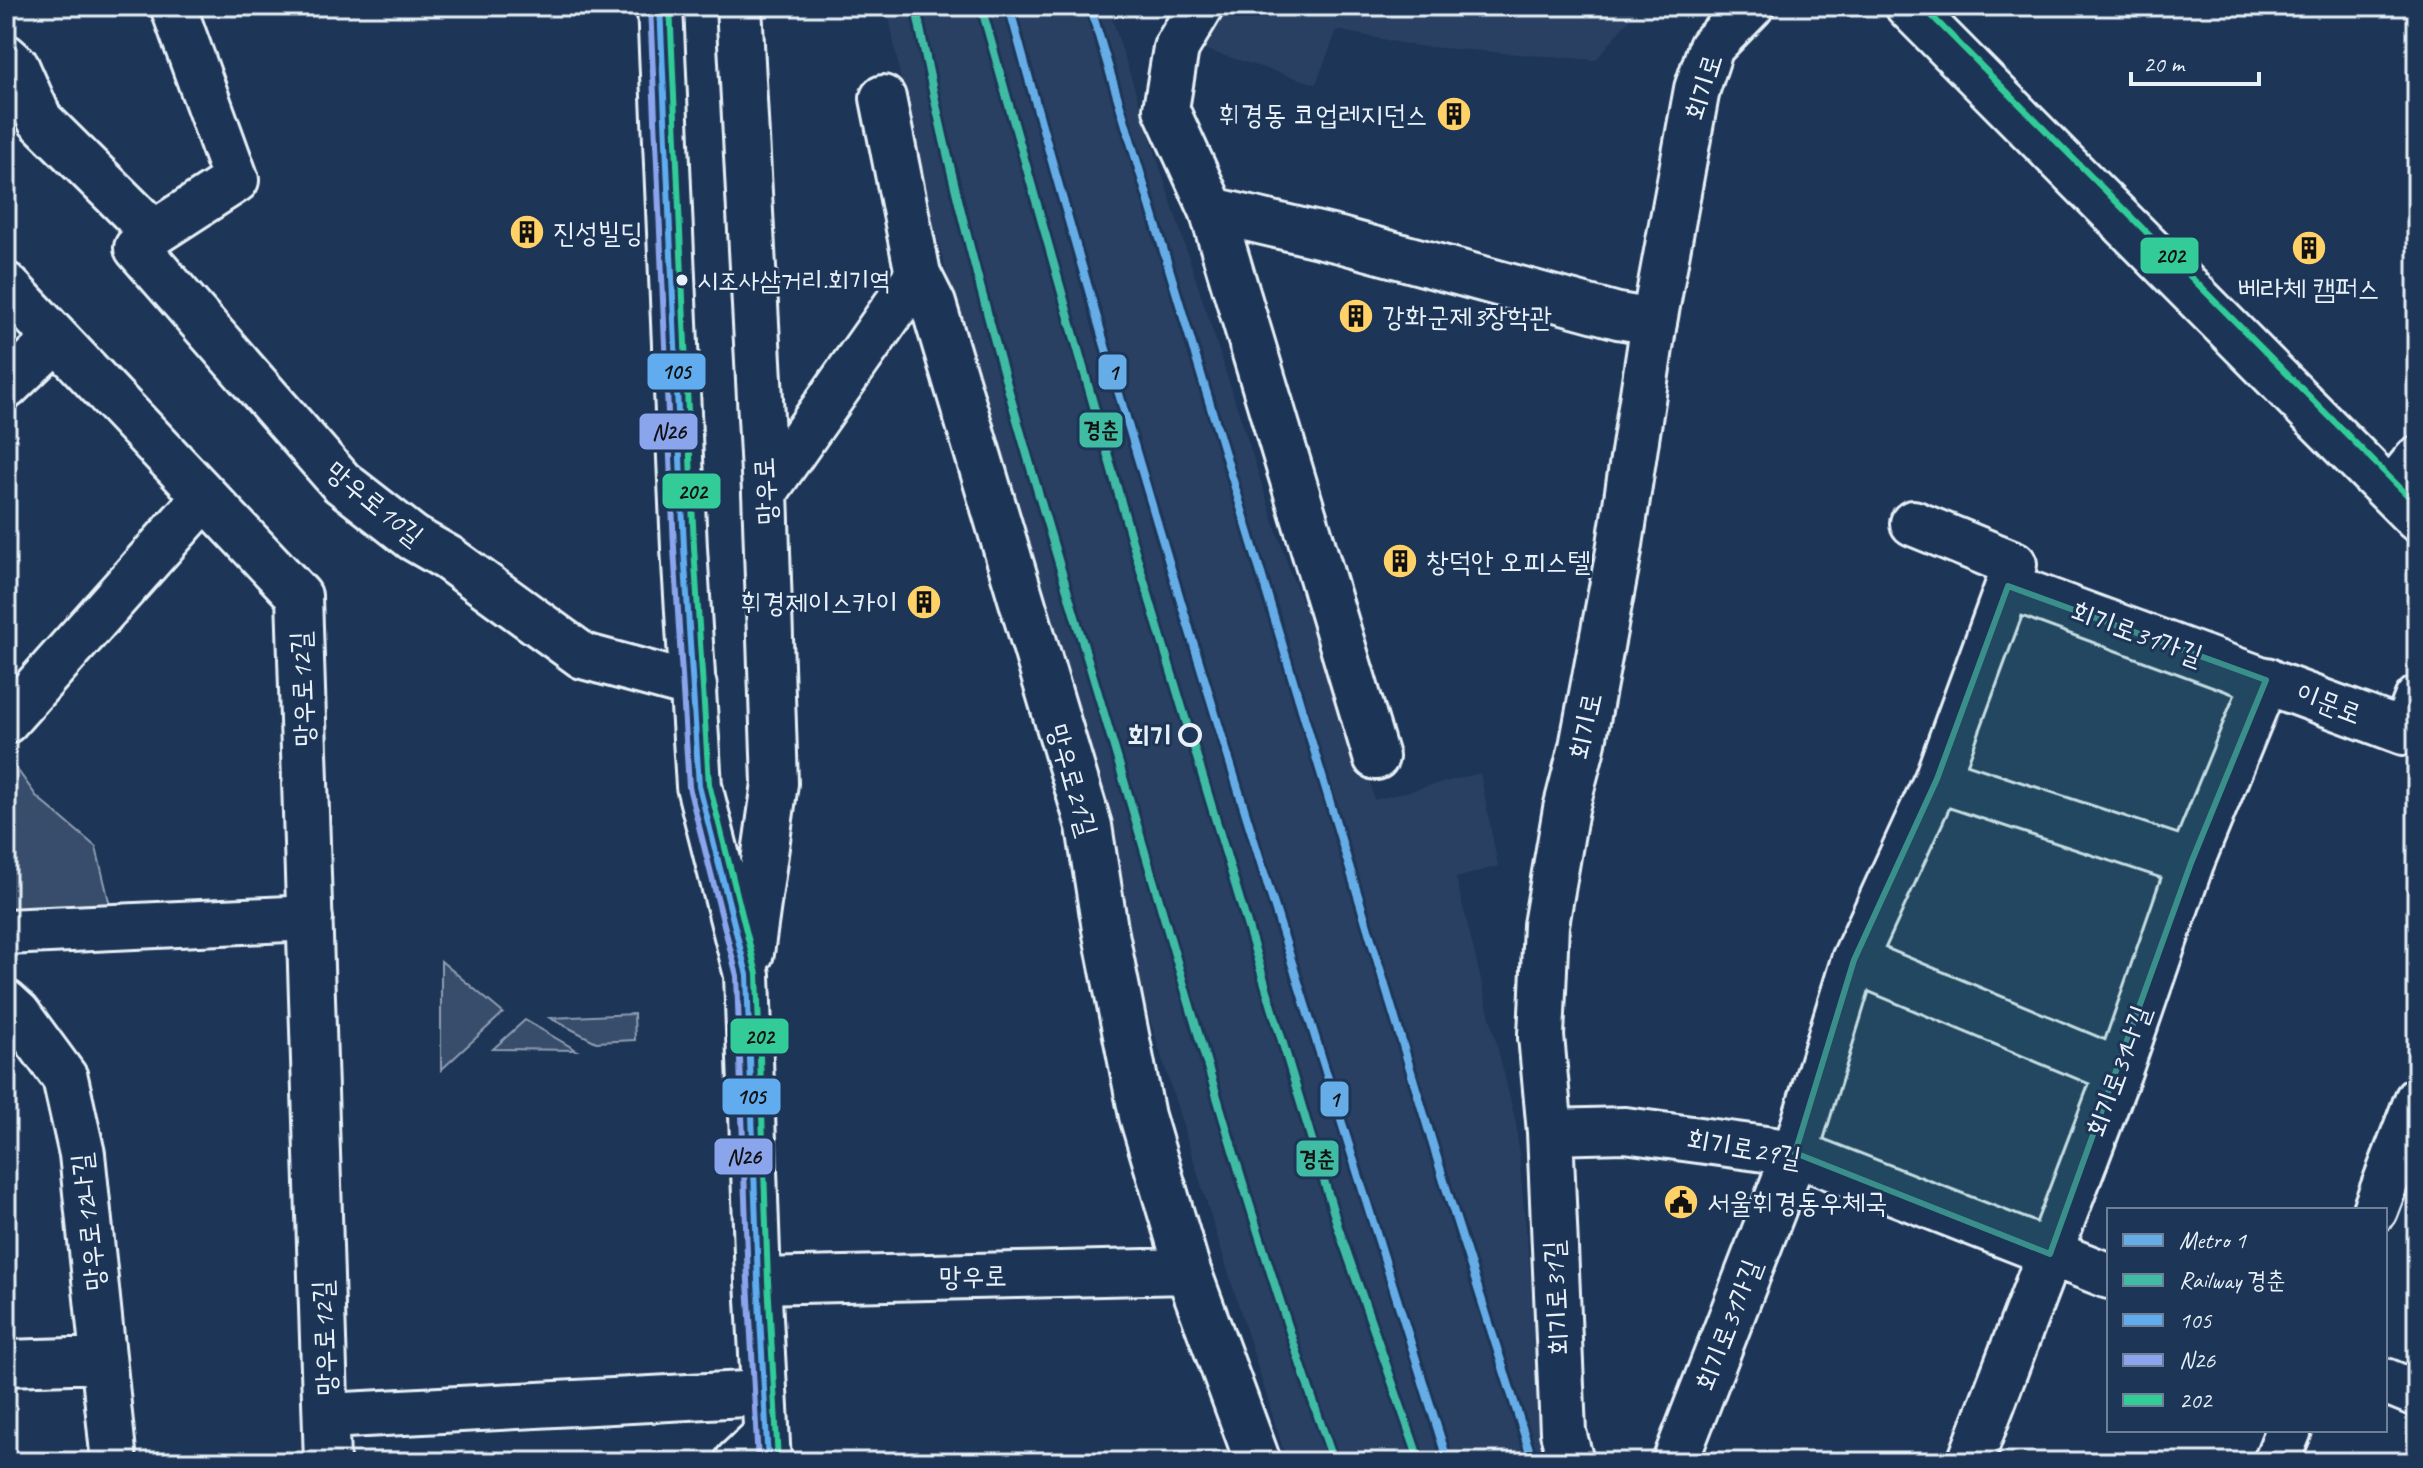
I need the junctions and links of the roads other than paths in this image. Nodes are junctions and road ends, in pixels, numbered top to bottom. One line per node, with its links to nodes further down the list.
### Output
1 (173, 6): 10 (street)
2 (660, 6): 22 (street, 망우로)
3 (739, 6): 17 (street, 망우로)
4 (1201, 6): 9 (street)
5 (1908, 6): 16 (street)
6 (1741, 9): 13 (street, 회기로)
7 (6, 57): 10 (street)
8 (883, 98): 11 (street, 망우로21길)
9 (1212, 210): 13 (street); 25 (street)
10 (154, 233): 22 (street, 망우로10길)
11 (918, 274): 17 (street); 39 (street, 망우로21길)
12 (6, 285): 14 (street, 망우로12길)
13 (1654, 322): 35 (street, 회기로)
14 (56, 339): 15 (street); 18 (street, 망우로12길)
15 (6, 387)
16 (2408, 490)
17 (765, 492): 31 (street, 망우로)
18 (205, 497): 24 (street); 28 (street, 망우로12길)
19 (1913, 523): 20 (street)
20 (2008, 586): 21 (street, 회기로31가길); 26 (street, 회기로31가길)
21 (2266, 680): 23 (street, 이문로); 27 (street, 회기로31나길)
22 (694, 686): 31 (street, 망우로)
23 (2417, 699)
24 (6, 721)
25 (1376, 757)
26 (1937, 779): 27 (street); 30 (street, 회기로31가길)
27 (2191, 863): 33 (street, 회기로31나길)
28 (310, 918): 29 (street); 46 (street, 망우로12길)
29 (6, 932)
30 (1854, 960): 33 (street); 36 (street, 회기로31가길)
31 (747, 975): 41 (street, 망우로)
32 (6, 1003): 42 (street, 망우로12나길)
33 (2119, 1071): 38 (street, 회기로31나길)
34 (2417, 1100): 37 (street)
35 (1550, 1132): 36 (street, 회기로29길); 52 (street, 회기로31길)
36 (1795, 1153): 38 (street, 회기로29길); 53 (street, 회기로31가길)
37 (2376, 1208)
38 (2050, 1254): 40 (street, 회기로29길); 54 (street, 회기로31나길)
39 (1188, 1271): 41 (street, 망우로); 51 (street, 망우로21길)
40 (2107, 1275)
41 (758, 1281): 48 (street, 망우로)
42 (103, 1360): 43 (street); 49 (street, 망우로12나길)
43 (6, 1363)
44 (2387, 1382): 45 (street)
45 (2417, 1394)
46 (327, 1416): 48 (street, 망우로12길); 50 (street)
47 (2288, 1432): 55 (street)
48 (759, 1438)
49 (114, 1462)
50 (327, 1462)
51 (1258, 1462)
52 (1571, 1462)
53 (1675, 1462)
54 (1970, 1462)
55 (2276, 1462)

